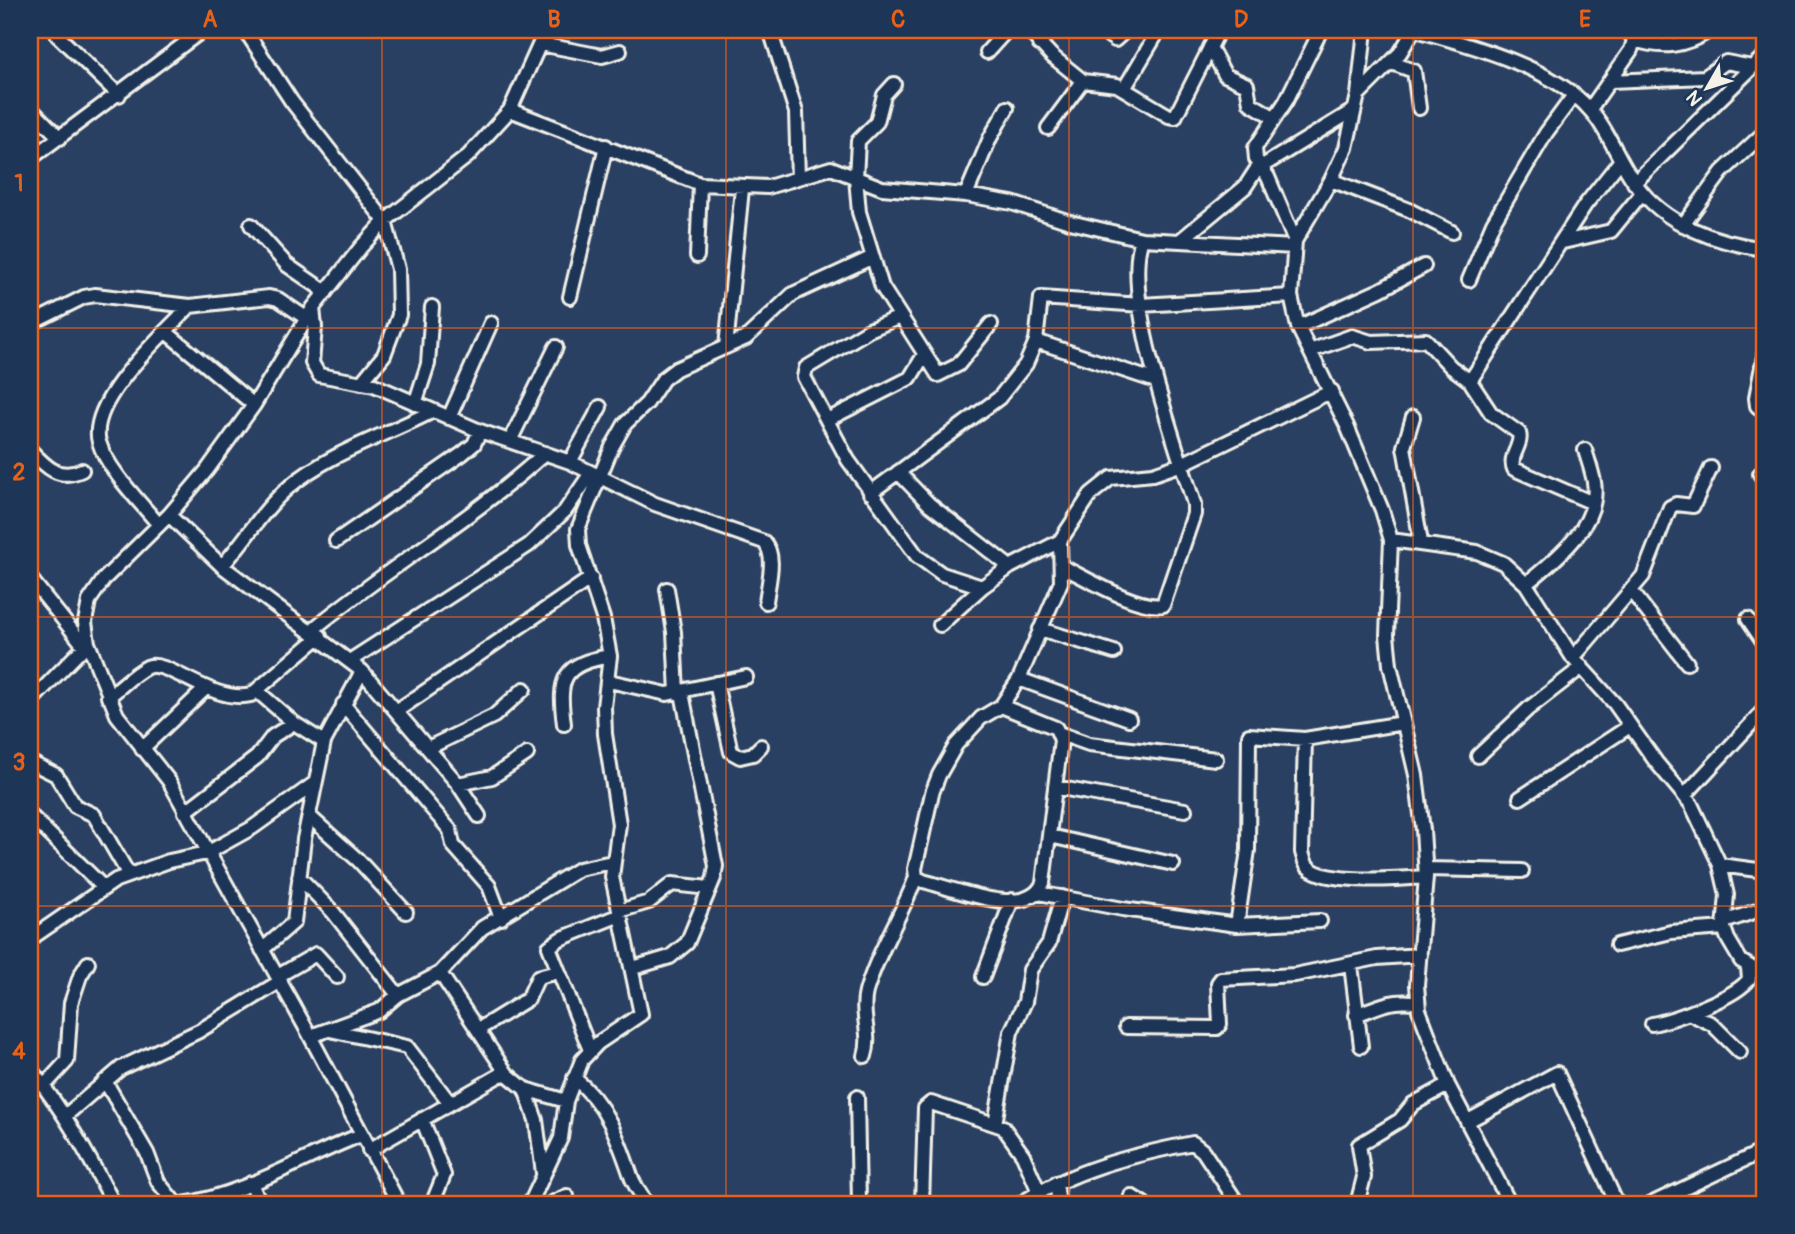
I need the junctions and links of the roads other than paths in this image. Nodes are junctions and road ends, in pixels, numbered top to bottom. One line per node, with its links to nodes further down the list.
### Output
1 (56, 30): 30 (street)
2 (203, 30): 30 (street)
3 (245, 30): 54 (street)
4 (546, 30): 18 (street)
5 (770, 30): 47 (street)
6 (1007, 30): 22 (street)
7 (1028, 30): 19 (street)
8 (1050, 30): 19 (street)
9 (1101, 30): 10 (street)
10 (1126, 30)
11 (1158, 30): 29 (street)
12 (1219, 30): 20 (street)
13 (1321, 30): 39 (street)
14 (1365, 30): 31 (street)
15 (1415, 30): 24 (street); 32 (street)
16 (1710, 30): 17 (street)
17 (1631, 35): 27 (street)
18 (540, 44): 21 (street); 37 (street)
19 (1039, 44): 26 (street)
20 (1210, 47): 29 (street); 39 (street)
21 (620, 51)
22 (987, 52)
23 (1765, 55): 25 (street)
24 (1392, 63): 31 (street); 35 (street)
25 (1752, 67): 27 (street); 52 (street)
26 (1083, 81): 29 (street); 40 (street)
27 (1610, 81): 36 (street)
28 (894, 84): 48 (street)
29 (1124, 89)
30 (118, 94): 42 (street)
31 (1357, 95): 38 (street)
32 (1574, 95): 36 (street); 66 (street)
33 (30, 108): 42 (street)
34 (1007, 108): 53 (street)
35 (1419, 108)
36 (1590, 109): 45 (street)
37 (510, 110): 43 (street); 54 (street)
38 (1354, 110): 46 (street); 49 (street)
39 (1275, 118): 46 (street)
40 (1048, 128)
41 (1765, 132): 56 (street)
42 (60, 138): 44 (street)
43 (606, 146): 50 (street); 69 (street)
44 (30, 159)
45 (1621, 160): 52 (street); 60 (street)
46 (1261, 168): 59 (street); 61 (street)
47 (798, 178): 48 (street); 51 (street)
48 (856, 178): 53 (street); 64 (street)
49 (1331, 180): 57 (street); 61 (street)
50 (701, 184): 51 (street); 63 (street)
51 (742, 188): 82 (street)
52 (1638, 188): 56 (street); 60 (street)
53 (966, 195): 58 (street)
54 (385, 221): 67 (street); 88 (street)
55 (251, 225): 67 (street)
56 (1683, 225): 62 (street)
57 (1452, 232)
58 (1142, 239): 59 (street); 70 (street)
59 (1182, 239): 61 (street)
60 (1563, 242): 87 (street)
61 (1295, 244): 68 (street)
62 (1765, 248)
63 (697, 256)
64 (873, 257): 74 (street); 82 (street)
65 (1424, 267): 78 (street)
66 (1469, 280)
67 (326, 292): 73 (street)
68 (1291, 296): 70 (street); 78 (street)
69 (570, 297)
70 (1141, 305): 80 (street); 86 (street)
71 (190, 306): 73 (street); 76 (street); 79 (street)
72 (432, 307): 90 (street)
73 (310, 313): 88 (street); 91 (street)
74 (900, 317): 85 (street); 97 (street)
75 (491, 323): 96 (street)
76 (30, 324)
77 (991, 324): 85 (street)
78 (1298, 327): 83 (street)
79 (166, 332): 91 (street); 112 (street)
80 (1036, 341): 86 (street); 107 (street)
81 (556, 347): 99 (street)
82 (726, 348): 108 (street)
83 (1311, 351): 87 (street); 89 (street)
84 (1765, 351): 94 (street)
85 (924, 355): 97 (street)
86 (1156, 381): 104 (street)
87 (1470, 381): 110 (street)
88 (360, 383): 90 (street)
89 (1332, 391): 104 (street); 113 (street)
90 (415, 404): 93 (street)
91 (254, 405): 111 (street)
92 (600, 407): 103 (street)
93 (433, 411): 96 (street); 117 (street)
94 (1765, 411)
95 (1413, 417): 116 (street)
96 (449, 418): 98 (street)
97 (828, 419): 109 (street)
98 (480, 431): 99 (street); 114 (street)
99 (510, 441): 102 (street)
100 (30, 450): 106 (street)
101 (1585, 450): 110 (street)
102 (545, 453): 103 (street); 130 (street)
103 (570, 462): 108 (street)
104 (1182, 464): 115 (street); 119 (street)
105 (1711, 468): 125 (street)
106 (82, 470)
107 (898, 472): 109 (street); 118 (street)
108 (595, 475): 121 (street); 126 (street); 135 (street)
109 (870, 493): 123 (street)
110 (1593, 503): 122 (street)
111 (169, 515): 112 (street); 117 (street)
112 (159, 525): 132 (street)
113 (1391, 540): 116 (street); 155 (street)
114 (335, 541)
115 (1060, 541): 118 (street); 119 (street)
116 (1421, 542): 122 (street)
117 (222, 566): 130 (street)
118 (1010, 566): 123 (street)
119 (1062, 566): 129 (street)
120 (30, 578): 132 (street)
121 (591, 578): 134 (street); 152 (street)
122 (1526, 584): 136 (street)
123 (982, 587): 128 (street)
124 (667, 589): 146 (street)
125 (1632, 592): 136 (street); 137 (street)
126 (766, 602)
127 (1748, 619): 131 (street)
128 (940, 625)
129 (1040, 629): 133 (street); 140 (street)
130 (315, 634): 135 (street); 145 (street)
131 (1765, 644)
132 (86, 645): 147 (street); 148 (street)
133 (1114, 652)
134 (610, 656): 141 (street); 156 (street)
135 (351, 660): 138 (street)
136 (1578, 663): 157 (street); 165 (street)
137 (1688, 663)
138 (362, 671): 149 (street); 152 (street)
139 (746, 677): 142 (street)
140 (1019, 679): 150 (street); 153 (street)
141 (609, 681): 146 (street); 180 (street)
142 (716, 683): 146 (street); 161 (street)
143 (524, 689): 162 (street)
144 (204, 690): 145 (street); 148 (street); 163 (street)
145 (257, 691): 154 (street)
146 (679, 693): 190 (street)
147 (32, 696)
148 (108, 698): 163 (street)
149 (343, 704): 160 (street); 197 (street)
150 (1001, 706): 158 (street); 188 (street)
151 (1765, 709): 171 (street)
152 (398, 710): 162 (street)
153 (1129, 719)
154 (294, 723): 160 (street); 174 (street)
155 (1403, 723): 159 (street); 185 (street)
156 (564, 724)
157 (1630, 726): 171 (street); 172 (street)
158 (1061, 734): 166 (street); 170 (street)
159 (1305, 739): 185 (street); 199 (street)
160 (324, 742): 168 (street)
161 (761, 746)
162 (428, 748): 169 (street)
163 (142, 749): 174 (street)
164 (527, 754): 169 (street)
165 (1478, 756)
166 (1216, 759)
167 (30, 762): 186 (street)
168 (315, 783): 176 (street); 179 (street)
169 (458, 785): 177 (street)
170 (1055, 787): 173 (street); 178 (street)
171 (1685, 795): 182 (street)
172 (1520, 798)
173 (1185, 810)
174 (185, 812): 179 (street)
175 (30, 815): 189 (street)
176 (309, 816): 187 (street); 195 (street)
177 (479, 816)
178 (1050, 836): 181 (street); 191 (street)
179 (207, 853): 186 (street); 203 (street)
180 (612, 862): 196 (street); 197 (street)
181 (1174, 864)
182 (1720, 865): 183 (street); 200 (street)
183 (1765, 870)
184 (1522, 871): 185 (street)
185 (1426, 873): 204 (street)
186 (129, 876): 189 (street)
187 (299, 877): 203 (street); 215 (street)
188 (916, 877): 193 (street); 227 (street)
189 (103, 887): 201 (street)
190 (709, 888): 196 (street); 207 (street)
191 (1039, 893): 192 (street); 193 (street)
192 (1062, 897): 199 (street); 241 (street)
193 (1012, 900): 213 (street)
194 (1765, 908): 200 (street)
195 (406, 912)
196 (620, 913): 207 (street); 209 (street)
197 (500, 918): 210 (street)
198 (1320, 921): 199 (street)
199 (1237, 925)
200 (1724, 925): 202 (street); 208 (street)
201 (30, 939)
202 (1617, 945)
203 (262, 950): 214 (street)
204 (1420, 955): 206 (street); 216 (street)
205 (88, 963): 233 (street)
206 (1351, 965): 218 (street); 220 (street)
207 (633, 968): 225 (street)
208 (1748, 968): 211 (street); 217 (street)
209 (557, 972): 222 (street); 225 (street)
210 (440, 973): 215 (street); 222 (street)
211 (1765, 976)
212 (337, 977): 214 (street)
213 (983, 977)
214 (279, 979): 223 (street); 231 (street)
215 (398, 995): 221 (street)
216 (1418, 1003): 218 (street); 232 (street)
217 (1689, 1013): 219 (street); 226 (street)
218 (1356, 1015): 224 (street)
219 (1652, 1024)
220 (1125, 1027)
221 (330, 1030): 223 (street); 237 (street)
222 (479, 1030): 229 (street)
223 (311, 1036): 242 (street)
224 (1361, 1046)
225 (590, 1049): 230 (street)
226 (1740, 1052)
227 (865, 1056)
228 (30, 1069): 233 (street)
229 (507, 1074): 234 (street); 237 (street)
230 (574, 1078): 236 (street); 259 (street)
231 (105, 1081): 238 (street); 252 (street)
232 (1448, 1085): 240 (street); 266 (street)
233 (44, 1086): 238 (street)
234 (525, 1088): 236 (street); 245 (street)
235 (858, 1097): 260 (street)
236 (566, 1101): 245 (street)
237 (450, 1103): 239 (street)
238 (65, 1116): 251 (street)
239 (422, 1119): 243 (street); 256 (street)
240 (1468, 1121): 267 (street); 268 (street)
241 (995, 1124): 248 (street); 261 (street)
242 (362, 1135): 243 (street); 246 (street)
243 (369, 1150): 255 (street)
244 (1765, 1150): 269 (street)
245 (543, 1173): 257 (street)
246 (251, 1183): 253 (street); 254 (street)
247 (1056, 1184): 248 (street); 263 (street); 265 (street)
248 (1039, 1192): 262 (street)
249 (567, 1196): 258 (street)
250 (1131, 1196): 264 (street)
251 (114, 1204)
252 (176, 1204)
253 (189, 1204)
254 (260, 1204)
255 (399, 1204)
256 (438, 1204)
257 (530, 1204)
258 (550, 1204)
259 (646, 1204)
260 (859, 1204)
261 (922, 1204)
262 (1020, 1204)
263 (1059, 1204)
264 (1144, 1204)
265 (1238, 1204)
266 (1357, 1204)
267 (1510, 1204)
268 (1617, 1204)
269 (1651, 1204)

